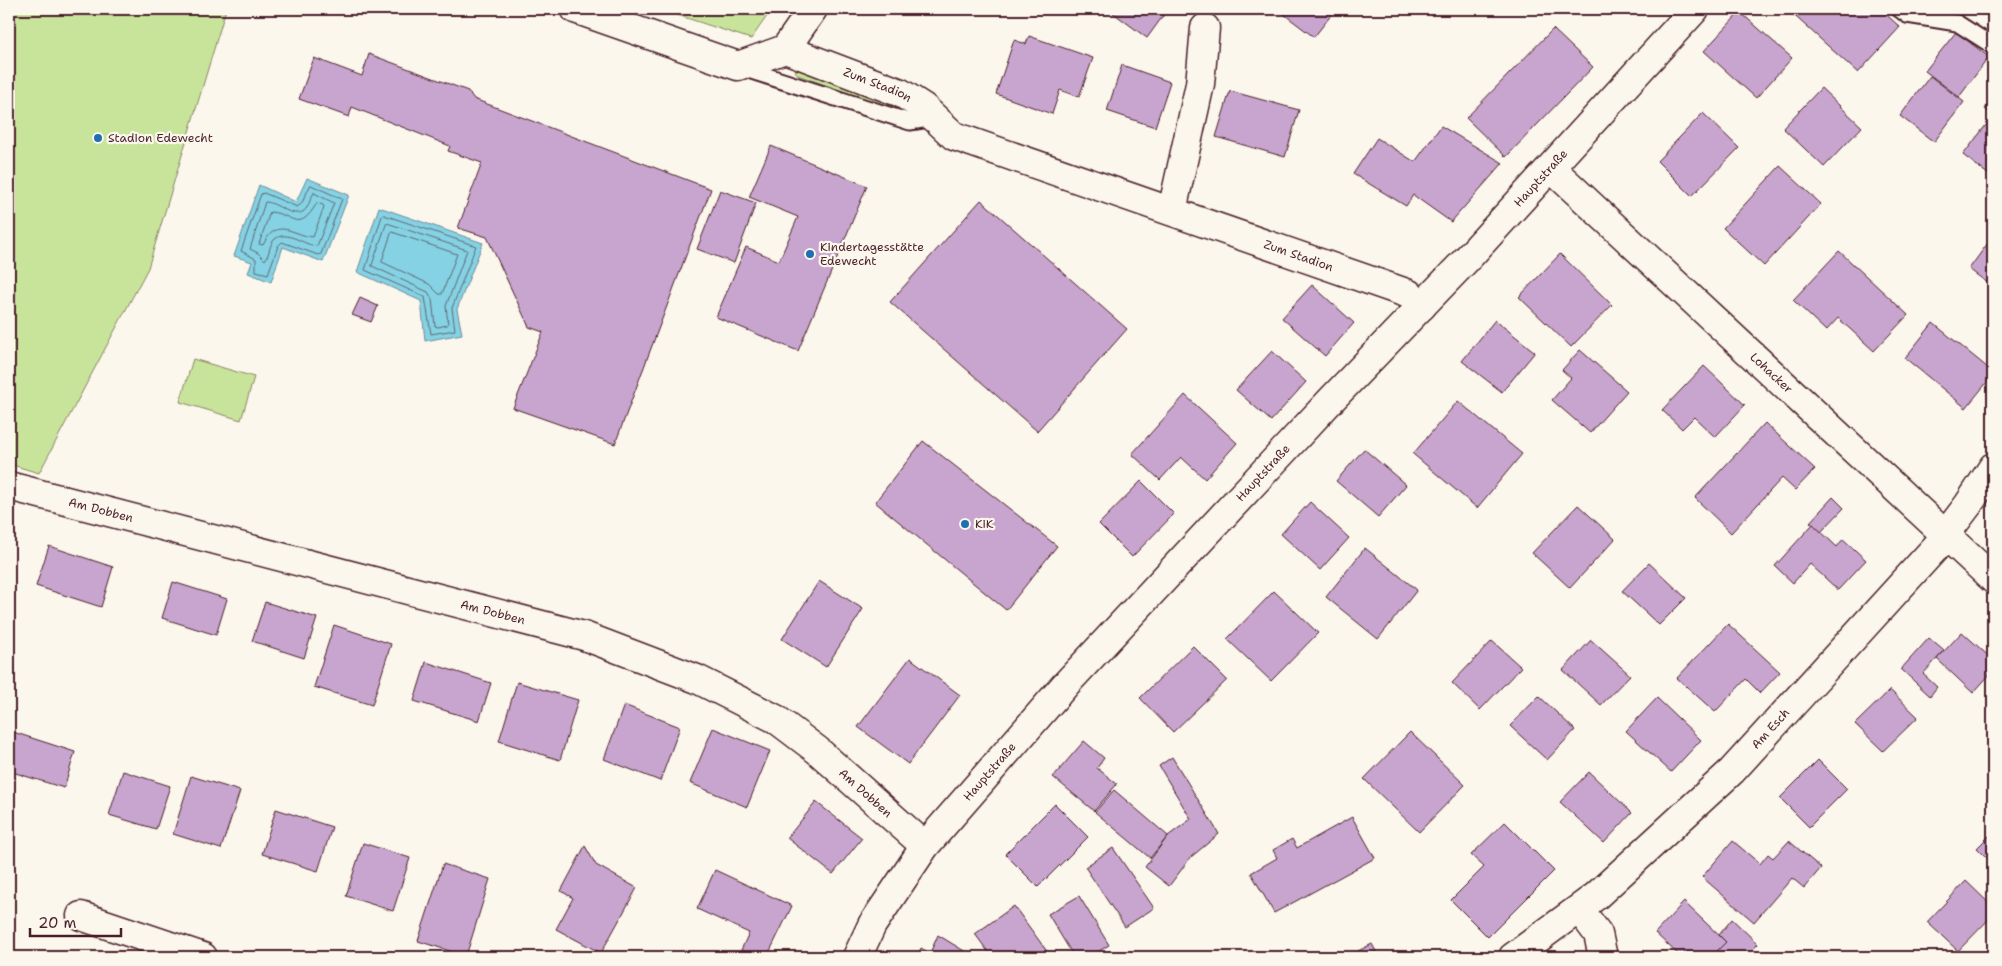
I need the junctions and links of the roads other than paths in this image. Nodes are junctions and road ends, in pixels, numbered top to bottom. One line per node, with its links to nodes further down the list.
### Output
1 (575, 9): 8 (street)
2 (813, 9): 7 (street)
3 (1695, 9): 10 (street, Hauptstraße)
4 (1899, 9): 6 (lane)
5 (1205, 28): 11 (street)
6 (1993, 46)
7 (785, 49): 8 (street); 9 (street, Zum Stadion)
8 (738, 66): 9 (lane)
9 (935, 118): 11 (street, Zum Stadion)
10 (1551, 168): 12 (street, Hauptstraße); 15 (street, Lohacker)
11 (1172, 211): 12 (street, Zum Stadion)
12 (1422, 306): 17 (street, Hauptstraße)
13 (1993, 466): 15 (street, Am Esch)
14 (9, 486): 17 (street, Am Dobben)
15 (1946, 535): 16 (street, Lohacker); 18 (street, Am Esch)
16 (1993, 579)
17 (925, 846): 21 (street, Hauptstraße)
18 (1580, 910): 22 (street, Am Esch); 23 (street)
19 (81, 916): 20 (street)
20 (203, 957)
21 (857, 957)
22 (1513, 957)
23 (1603, 957)

